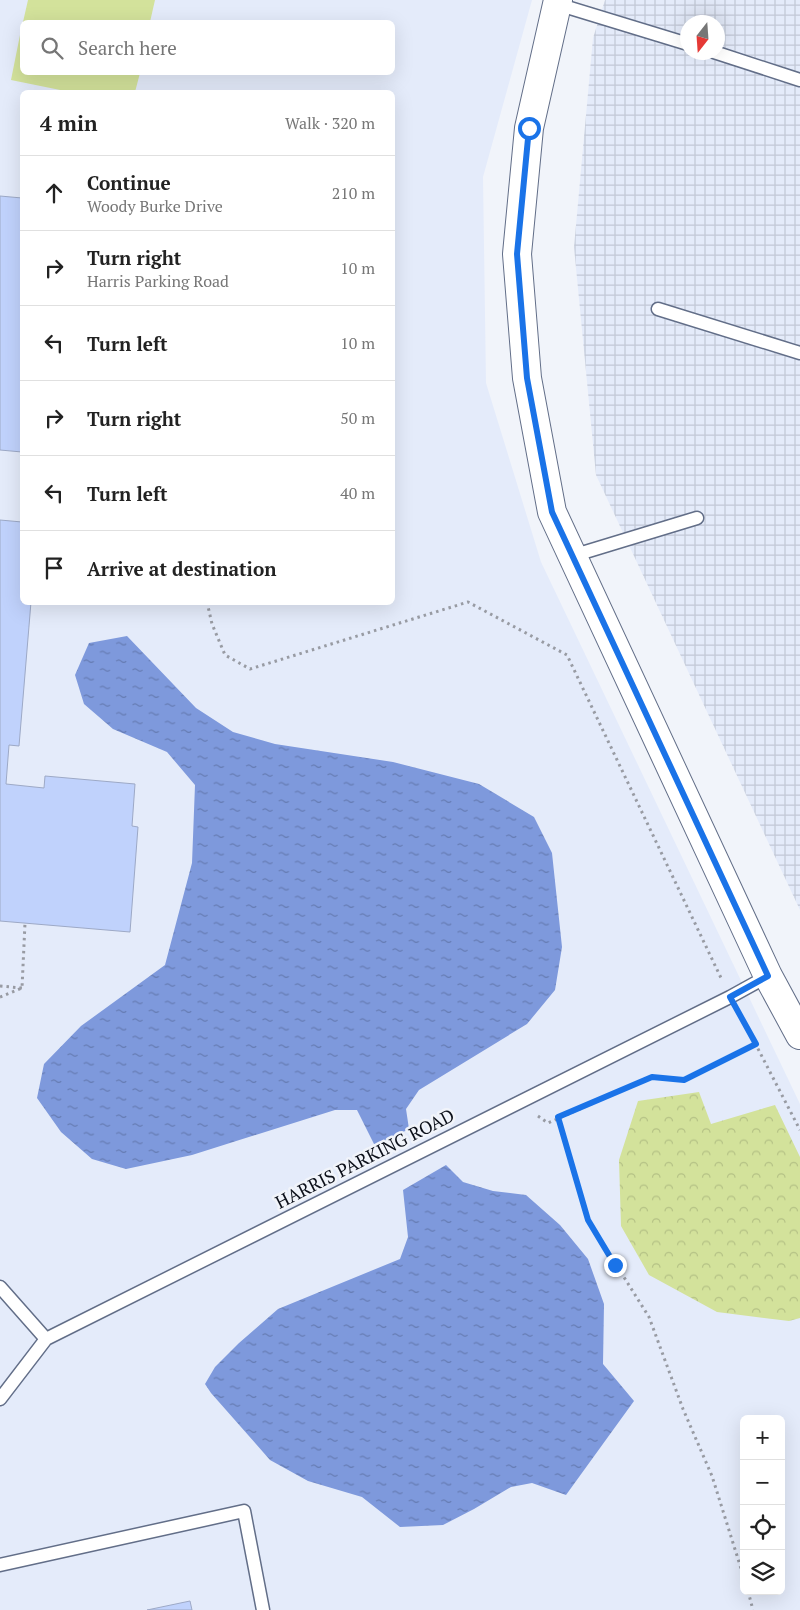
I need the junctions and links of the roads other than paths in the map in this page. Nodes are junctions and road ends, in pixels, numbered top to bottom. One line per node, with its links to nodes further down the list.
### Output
1 (558, 2): 2 (lane); 8 (street)
2 (680, 41)
3 (725, 56): 4 (lane)
4 (800, 80)
5 (658, 309): 6 (lane)
6 (800, 353)
7 (697, 518): 8 (lane)
8 (572, 556): 9 (street)
9 (768, 976): 10 (street); 12 (lane, HARRIS PARKING ROAD)
10 (800, 1035)
11 (0, 1287): 12 (lane)
12 (46, 1339): 13 (lane, HARRIS PARKING ROAD)
13 (0, 1399)
14 (0, 1565): 15 (lane)
15 (263, 1610)

